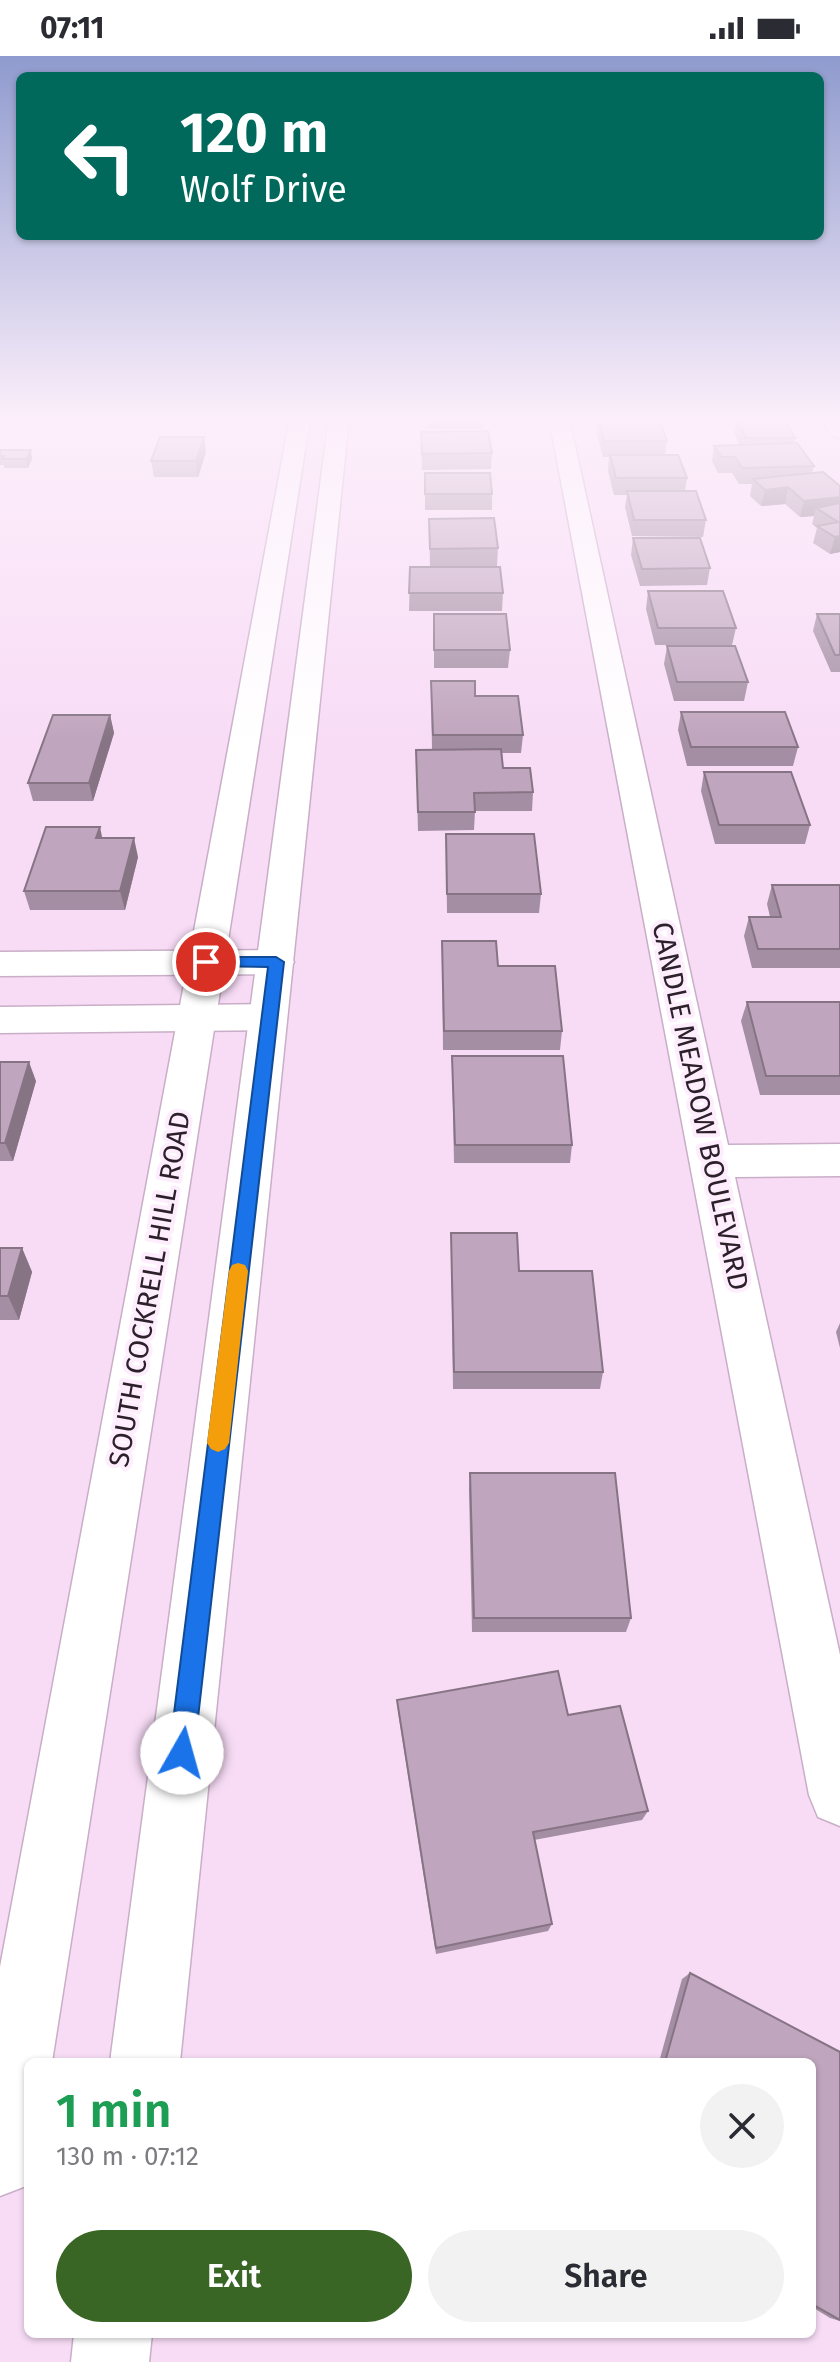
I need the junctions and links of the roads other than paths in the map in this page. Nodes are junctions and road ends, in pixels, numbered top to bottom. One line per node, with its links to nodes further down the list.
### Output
1 (281, 526): 4 (main road, SOUTH COCKRELL HILL ROAD)
2 (327, 526): 5 (main road)
3 (581, 526): 13 (main road, CANDLE MEADOW BOULEVARD)
4 (275, 563): 5 (main road); 6 (main road, SOUTH COCKRELL HILL ROAD)
5 (323, 563): 7 (main road)
6 (206, 962): 7 (main road); 8 (main road); 9 (main road, SOUTH COCKRELL HILL ROAD)
7 (276, 962): 10 (main road)
8 (0, 964)
9 (196, 1017): 10 (main road); 11 (main road); 16 (main road, SOUTH COCKRELL HILL ROAD)
10 (268, 1017): 15 (main road)
11 (0, 1020)
12 (840, 1160): 13 (main road)
13 (713, 1161): 14 (main road, CANDLE MEADOW BOULEVARD)
14 (840, 1795)
15 (145, 2058)
16 (0, 2160)
17 (113, 2338): 18 (main road)
18 (110, 2362)

